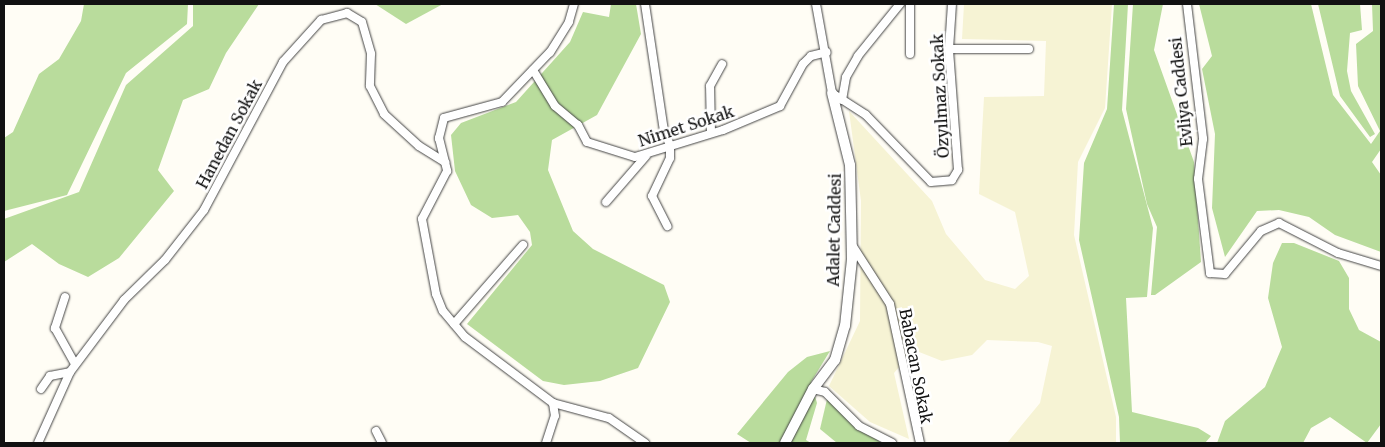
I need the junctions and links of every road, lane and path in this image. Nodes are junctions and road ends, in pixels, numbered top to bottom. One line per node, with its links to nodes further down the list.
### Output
1 (574, 4): 13 (street)
2 (645, 4): 17 (street)
3 (816, 4): 10 (street, Adalet Caddesi)
4 (900, 4): 15 (street)
5 (910, 4): 11 (street)
6 (952, 4): 8 (street, Özyılmaz Sokak)
7 (1187, 4): 24 (street, Evliya Caddesi)
8 (949, 49): 9 (street); 15 (street, Özyılmaz Sokak)
9 (1029, 50)
10 (827, 52): 14 (street, Adalet Caddesi); 16 (street, Nimet Sokak)
11 (910, 54)
12 (722, 64): 16 (street)
13 (533, 70): 18 (street, Nimet Sokak); 19 (street)
14 (832, 93): 15 (street, Özyılmaz Sokak); 23 (street, Adalet Caddesi)
15 (842, 100)
16 (710, 132): 17 (street, Nimet Sokak)
17 (670, 144): 18 (street, Nimet Sokak); 21 (street)
18 (646, 156): 20 (street)
19 (445, 162): 26 (street); 27 (street, Hanedan Sokak)
20 (606, 202)
21 (667, 226)
22 (523, 245): 26 (street)
23 (852, 245): 30 (street, Adalet Caddesi); 39 (street, Babacan Sokak)
24 (1381, 266)
25 (65, 297): 27 (street)
26 (454, 324): 31 (street)
27 (75, 364): 28 (street, Hanedan Sokak)
28 (70, 372): 29 (street); 33 (street, Hanedan Sokak)
29 (41, 389)
30 (813, 389): 37 (street, Adalet Caddesi); 38 (street)
31 (553, 403): 35 (street); 36 (street)
32 (376, 431): 34 (street)
33 (38, 443)
34 (382, 443)
35 (546, 443)
36 (644, 443)
37 (785, 443)
38 (892, 443)
39 (920, 443)

